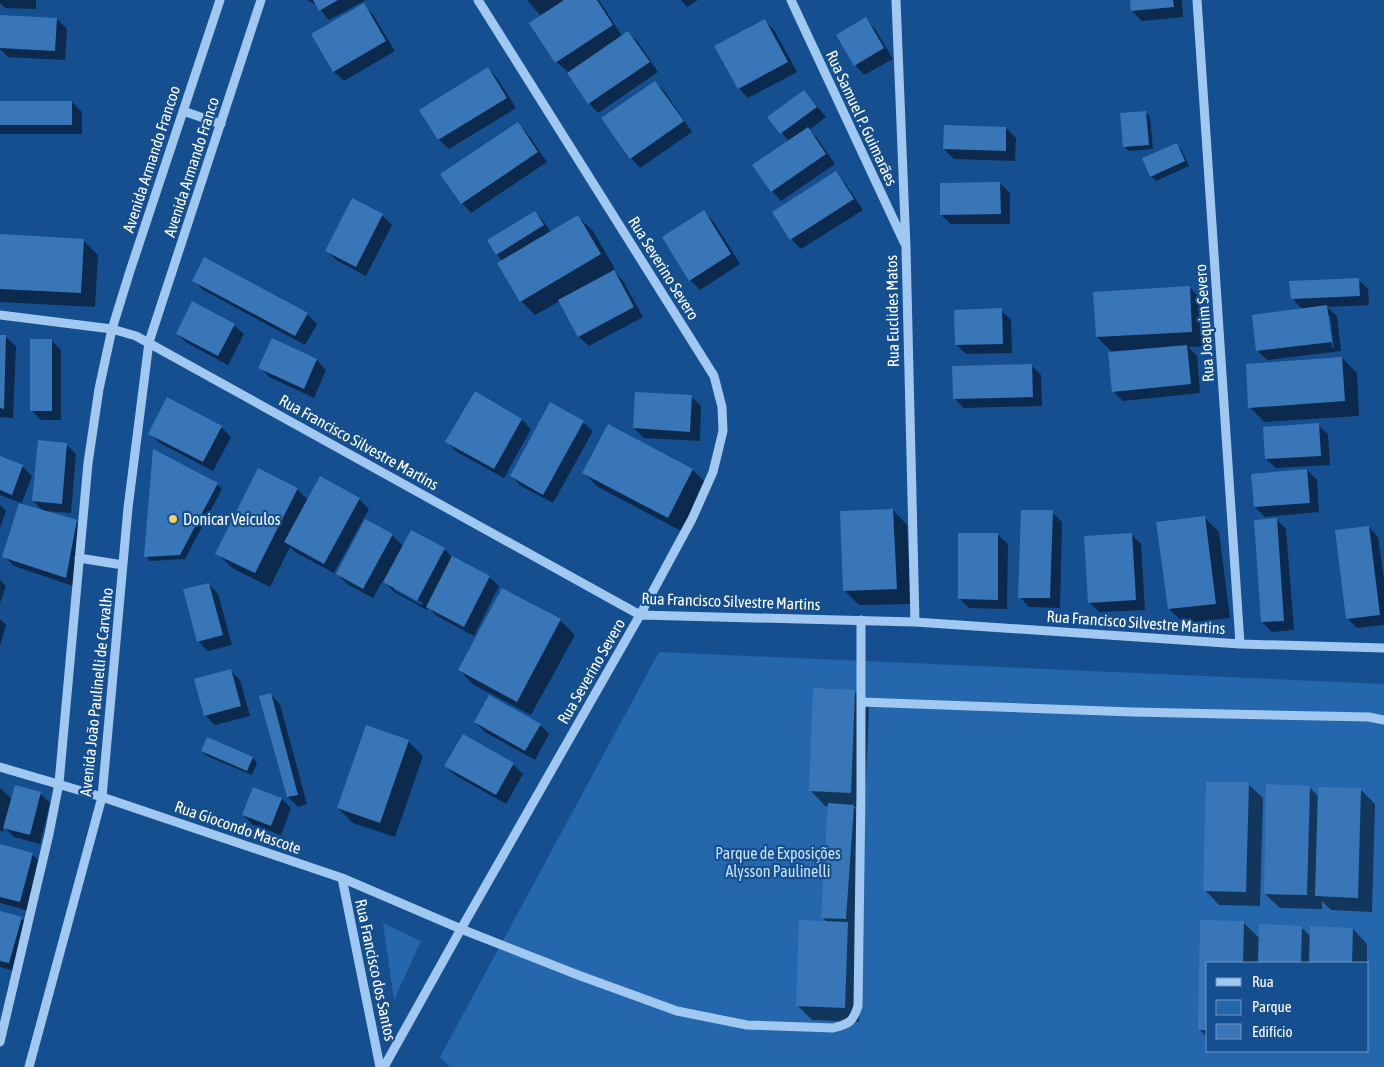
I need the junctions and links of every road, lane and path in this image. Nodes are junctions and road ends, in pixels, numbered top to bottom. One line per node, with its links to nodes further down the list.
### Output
1 (220, 0): 7 (street, Avenida Armando Francoo)
2 (262, 0): 8 (street, Avenida Armando Franco)
3 (478, 0): 15 (street, Rua Severino Severo)
4 (791, 0): 9 (street, Rua Samuel P. Guimarães)
5 (896, 0): 9 (street, Rua Euclides Matos)
6 (1197, 0): 18 (street, Rua Joaquim Severo)
7 (183, 111): 8 (street); 11 (street, Avenida Armando Francoo)
8 (221, 124): 12 (street, Avenida Armando Franco)
9 (906, 248): 17 (street, Rua Euclides Matos)
10 (0, 315): 11 (street, Rua Francisco Silvestre Martins)
11 (112, 329): 12 (street, Rua Francisco Silvestre Martins); 13 (street, Avenida João Paulinelli de Carvalho)
12 (149, 342): 14 (street, Avenida João Paulinelli de Carvalho); 15 (street, Rua Francisco Silvestre Martins)
13 (80, 558): 14 (street); 23 (street, Avenida João Paulinelli de Carvalho)
14 (123, 565): 24 (street, Avenida João Paulinelli de Carvalho)
15 (640, 615): 16 (street, Rua Francisco Silvestre Martins); 26 (street, Rua Severino Severo)
16 (860, 620): 17 (street, Rua Francisco Silvestre Martins); 20 (street, Rua Giocondo Mascote)
17 (915, 622): 18 (street, Rua Francisco Silvestre Martins)
18 (1240, 644): 19 (street, Rua Francisco Silvestre Martins)
19 (1384, 648)
20 (861, 702): 21 (street); 26 (street, Rua Giocondo Mascote)
21 (1384, 720)
22 (0, 767): 23 (street, Rua Giocondo Mascote)
23 (59, 783): 24 (street, Rua Giocondo Mascote); 27 (street, Avenida João Paulinelli de Carvalho)
24 (102, 796): 25 (street, Rua Giocondo Mascote); 28 (street, Avenida João Paulinelli de Carvalho)
25 (342, 878): 26 (street, Rua Giocondo Mascote); 29 (street, Rua Francisco dos Santos)
26 (461, 929): 30 (street, Rua Severino Severo)
27 (0, 1042)
28 (30, 1067)
29 (380, 1067)
30 (384, 1067)

